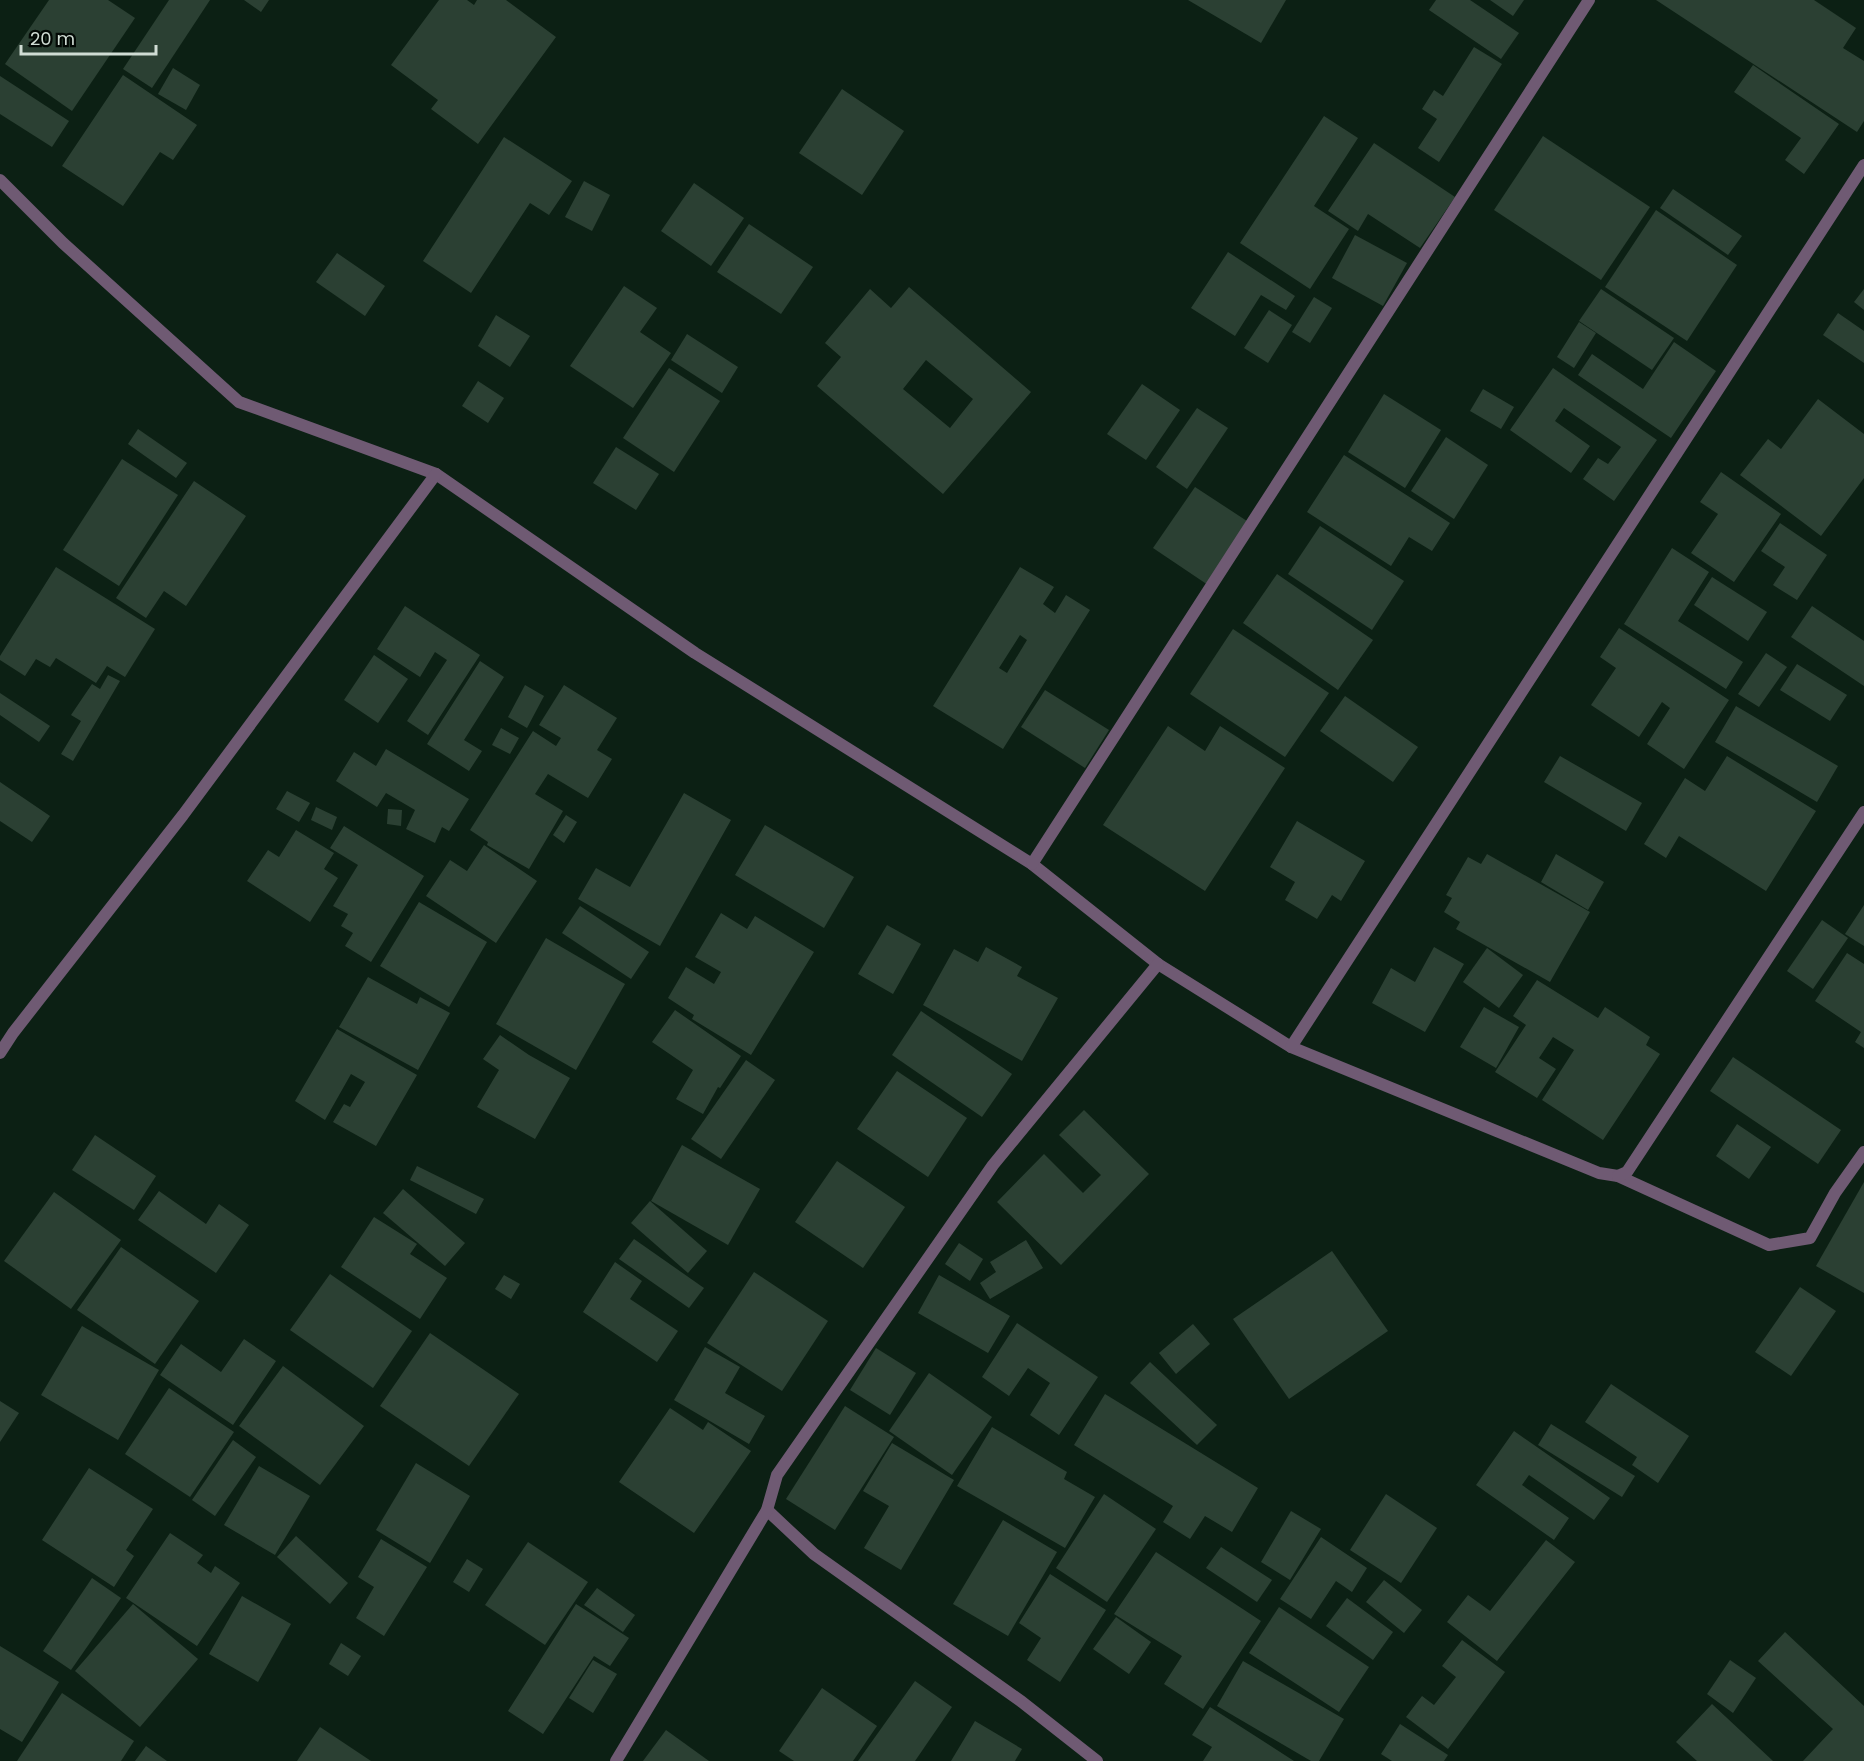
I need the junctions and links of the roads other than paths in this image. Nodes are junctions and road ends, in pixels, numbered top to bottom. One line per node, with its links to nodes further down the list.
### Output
1 (1589, 0): 6 (street)
2 (1864, 165): 8 (street)
3 (0, 180): 4 (street)
4 (436, 474): 6 (street); 9 (street)
5 (1864, 812): 11 (street)
6 (1032, 864): 7 (street)
7 (1158, 964): 8 (street); 12 (street)
8 (1291, 1047): 11 (street)
9 (0, 1053)
10 (1864, 1152): 11 (street)
11 (1618, 1176)
12 (767, 1510): 13 (street); 14 (street)
13 (616, 1761)
14 (1097, 1761)

